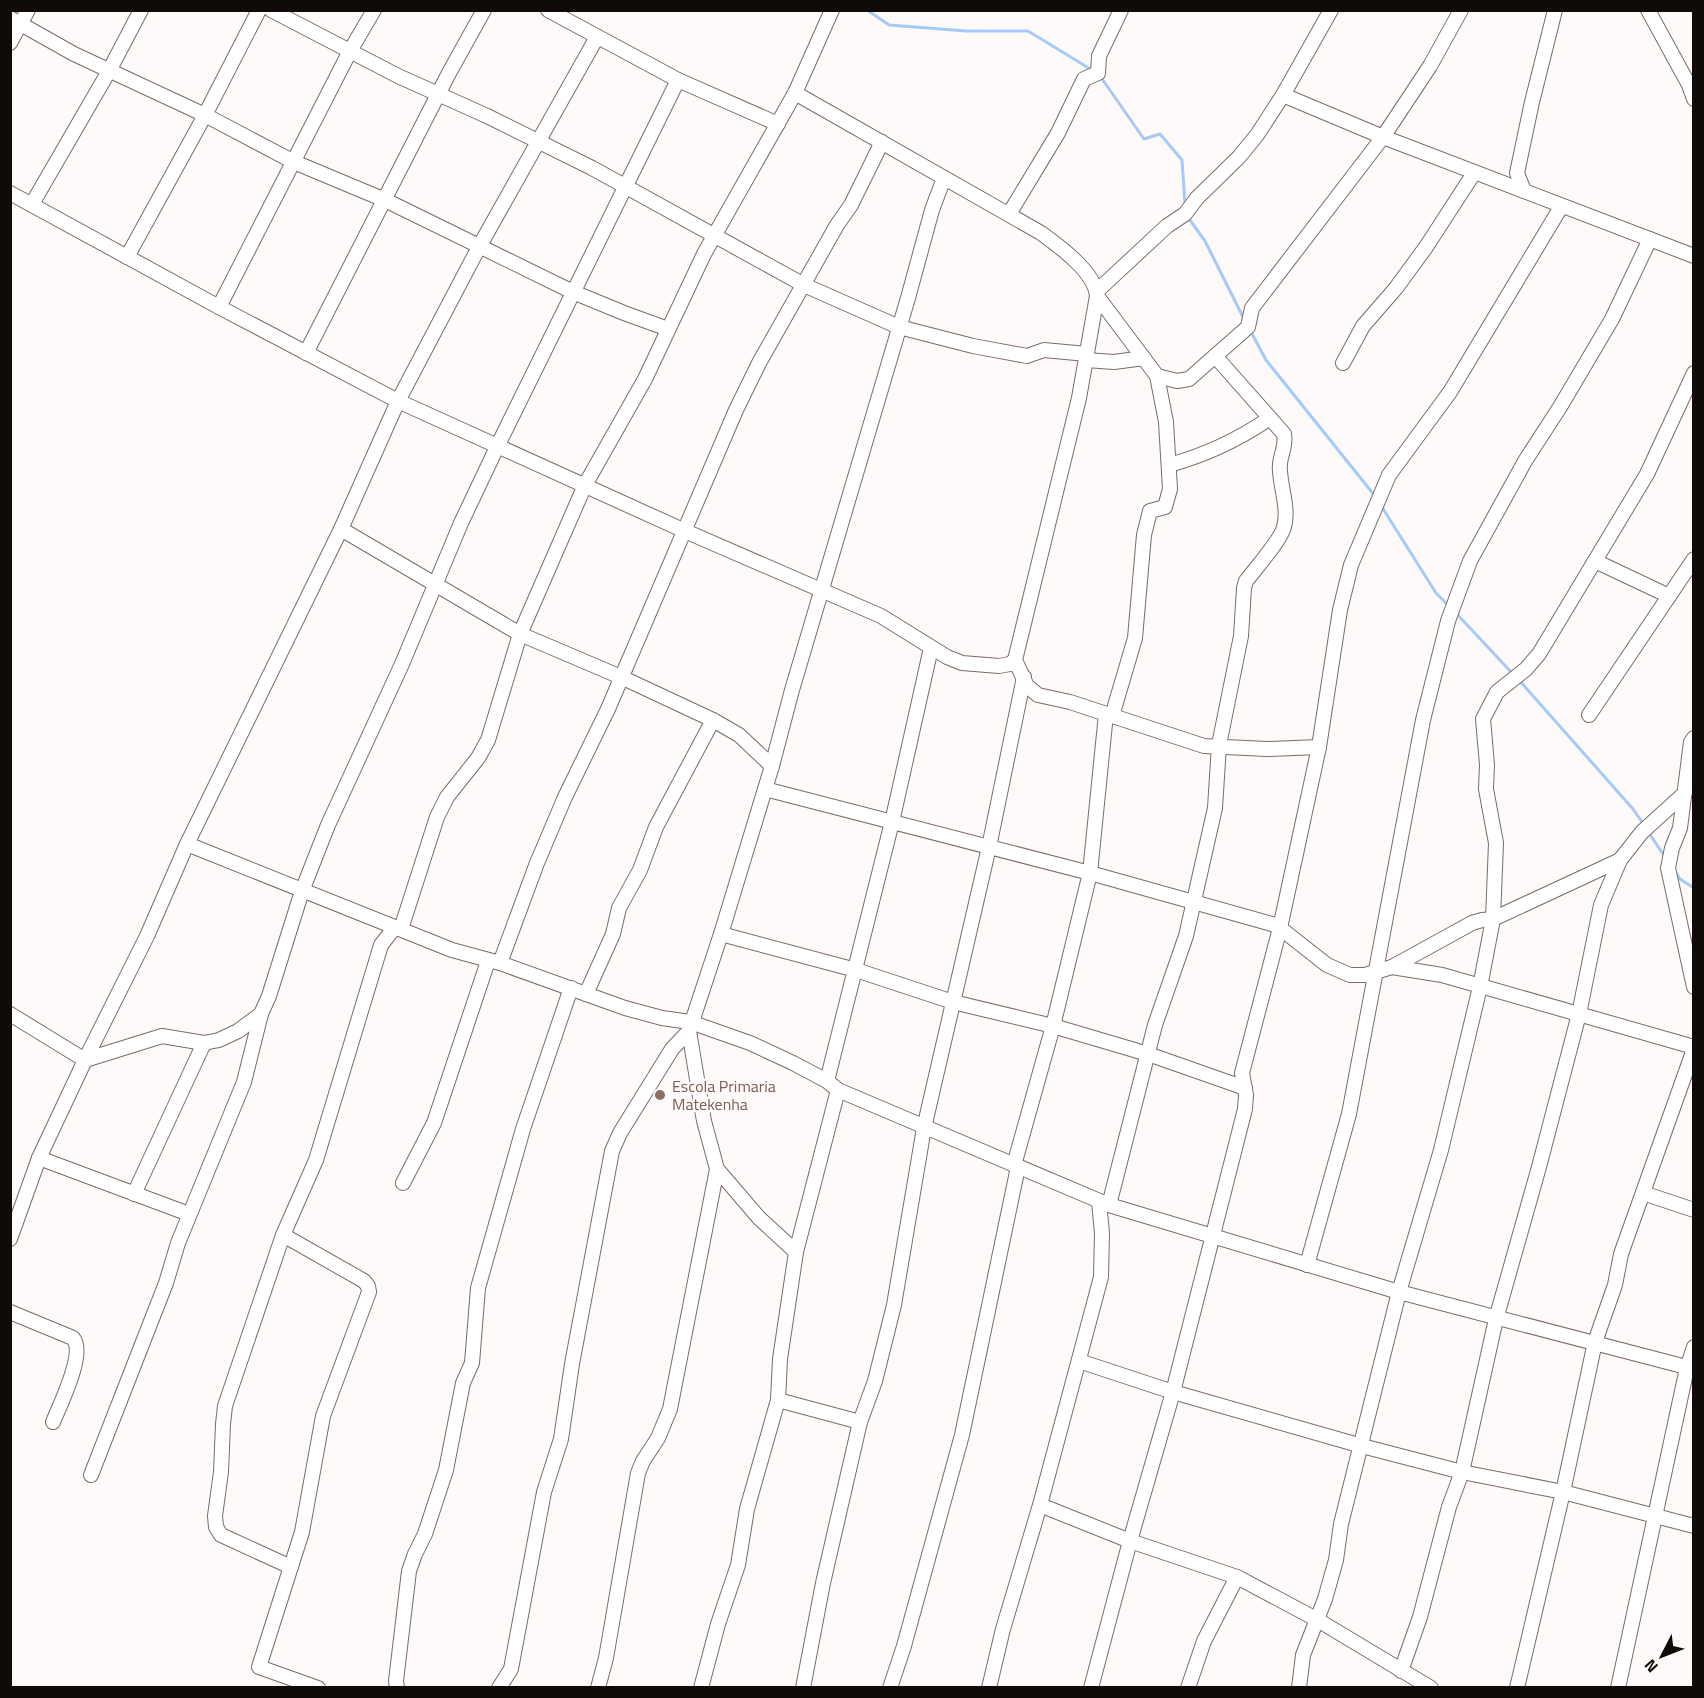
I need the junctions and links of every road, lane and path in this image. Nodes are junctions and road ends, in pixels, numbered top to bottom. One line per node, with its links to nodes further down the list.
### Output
1 (28, 10): 14 (street)
2 (141, 10): 18 (street)
3 (259, 10): 24 (street)
4 (271, 10): 17 (street)
5 (374, 10): 17 (street)
6 (484, 10): 21 (street)
7 (548, 10): 15 (street)
8 (832, 10): 20 (street)
9 (1121, 10): 40 (street)
10 (1331, 10): 22 (street)
11 (1461, 10): 26 (street)
12 (1555, 10): 31 (street)
13 (1648, 10): 23 (street)
14 (15, 21): 16 (street); 18 (street)
15 (597, 37): 19 (street); 27 (street)
16 (10, 43)
17 (350, 51): 21 (street); 29 (street)
18 (110, 71): 24 (street); 38 (street)
19 (678, 80): 25 (street); 34 (street)
20 (795, 93): 25 (street); 28 (street)
21 (439, 95): 27 (street); 37 (street)
22 (1283, 95): 26 (street); 48 (street)
23 (1694, 99)
24 (205, 115): 29 (street); 45 (street)
25 (778, 124): 41 (street)
26 (1383, 137): 30 (street); 53 (street)
27 (537, 141): 34 (street); 43 (street)
28 (882, 142): 32 (street); 46 (street)
29 (294, 162): 37 (street); 49 (street)
30 (1474, 173): 33 (street); 56 (street)
31 (1517, 173): 33 (street); 35 (street)
32 (944, 178): 40 (street); 50 (street)
33 (1503, 183): 35 (street)
34 (625, 186): 41 (street); 47 (street)
35 (1524, 191): 39 (street)
36 (10, 193): 38 (street)
37 (385, 200): 43 (street); 52 (street)
38 (32, 204): 45 (street)
39 (1561, 207): 42 (street); 81 (street)
40 (1009, 214): 48 (street)
41 (714, 235): 46 (street); 51 (street)
42 (1650, 239): 44 (street); 101 (street)
43 (479, 247): 47 (street); 59 (street)
44 (1694, 256)
45 (127, 257): 49 (street)
46 (804, 285): 50 (street); 65 (street)
47 (573, 291): 51 (street); 61 (street)
48 (1097, 294): 54 (street); 55 (street)
49 (219, 307): 52 (street)
50 (899, 327): 54 (street); 69 (street)
51 (668, 329): 63 (street)
52 (306, 353): 59 (street)
53 (1215, 356): 58 (street); 60 (street)
54 (1086, 357): 55 (street); 73 (street)
55 (1144, 358): 58 (street)
56 (1343, 363)
57 (1694, 373): 67 (street)
58 (1157, 376): 62 (street)
59 (398, 401): 61 (street); 64 (street)
60 (1270, 418): 62 (street); 80 (street)
61 (496, 447): 63 (street); 68 (street)
62 (1169, 465): 76 (street)
63 (585, 485): 65 (street); 71 (street)
64 (341, 529): 68 (street); 86 (street)
65 (686, 531): 69 (street); 74 (street)
66 (1694, 560): 70 (street)
67 (1594, 561): 70 (street); 93 (street)
68 (435, 586): 71 (street); 90 (street)
69 (821, 590): 72 (street); 82 (street)
70 (1669, 596): 77 (street)
71 (520, 634): 74 (street); 94 (street)
72 (931, 648): 73 (street); 85 (street)
73 (1015, 660): 75 (street)
74 (621, 677): 78 (street); 98 (street)
75 (1024, 677): 76 (street); 87 (street)
76 (1109, 715): 80 (street); 89 (street)
77 (1589, 715)
78 (713, 720): 82 (street); 105 (street)
79 (1694, 738): 84 (street)
80 (1220, 745): 81 (street); 91 (street)
81 (1319, 747): 95 (street)
82 (772, 766): 83 (street)
83 (765, 789): 85 (street); 96 (street)
84 (1684, 793): 88 (street); 103 (street)
85 (892, 822): 87 (street); 100 (street)
86 (187, 844): 90 (street); 115 (street)
87 (989, 847): 89 (street); 106 (street)
88 (1620, 860): 93 (street); 109 (street)
89 (1090, 873): 91 (street); 111 (street)
90 (302, 891): 92 (street); 108 (street)
91 (1193, 900): 95 (street); 114 (street)
92 (371, 918): 94 (street); 97 (street)
93 (1492, 919): 99 (street); 102 (street)
94 (398, 928): 97 (street); 98 (street)
95 (1280, 928): 101 (street); 117 (street)
96 (721, 934): 100 (street); 110 (street)
97 (381, 945): 128 (street)
98 (494, 962): 104 (street); 122 (street)
99 (1392, 967): 101 (street); 102 (street)
100 (856, 970): 106 (street); 116 (street)
101 (1376, 972): 132 (street)
102 (1480, 987): 109 (street); 133 (street)
103 (1694, 987)
104 (571, 988): 105 (street); 157 (street)
105 (586, 994): 110 (street)
106 (953, 1002): 111 (street); 118 (street)
107 (10, 1014): 115 (street)
108 (261, 1014): 112 (street); 127 (street)
109 (1579, 1014): 113 (street); 135 (street)
110 (689, 1026): 116 (street); 121 (street); 158 (street)
111 (1053, 1026): 114 (street); 120 (street)
112 (204, 1043): 115 (street); 124 (street)
113 (1694, 1048): 123 (street)
114 (1148, 1054): 117 (street); 125 (street)
115 (85, 1060): 119 (street)
116 (832, 1086): 118 (street); 131 (street)
117 (1245, 1088): 129 (street)
118 (924, 1128): 120 (street); 143 (street)
119 (39, 1158): 124 (street); 130 (street)
120 (1016, 1166): 125 (street); 162 (street)
121 (717, 1169): 131 (street); 159 (street)
122 (404, 1183)
123 (1643, 1193): 126 (street); 136 (street)
124 (134, 1194): 127 (street)
125 (1104, 1203): 129 (street); 138 (street)
126 (1694, 1210)
127 (189, 1214): 146 (street)
128 (283, 1235): 152 (street); 152 (street)
129 (1211, 1236): 132 (street); 140 (street)
130 (10, 1239)
131 (796, 1252): 141 (street)
132 (1307, 1265): 133 (street)
133 (1399, 1293): 135 (street); 144 (street)
134 (10, 1312): 142 (street)
135 (1496, 1318): 136 (street); 145 (street)
136 (1595, 1342): 139 (street); 147 (street)
137 (1694, 1347): 139 (street)
138 (1079, 1360): 140 (street); 148 (street)
139 (1690, 1368): 149 (street)
140 (1173, 1392): 144 (street); 151 (street)
141 (778, 1400): 143 (street); 160 (street)
142 (53, 1422)
143 (861, 1422): 161 (street)
144 (1362, 1446): 145 (street); 154 (street)
145 (1462, 1472): 147 (street); 155 (street)
146 (91, 1475)
147 (1563, 1492): 149 (street); 168 (street)
148 (1040, 1505): 151 (street); 163 (street)
149 (1656, 1516): 150 (street); 169 (street)
150 (1694, 1526)
151 (1130, 1541): 153 (street); 164 (street)
152 (291, 1567): 156 (street)
153 (1236, 1577): 154 (street); 165 (street)
154 (1316, 1619): 155 (street); 166 (street)
155 (1401, 1671): 167 (street)
156 (318, 1688)
157 (397, 1688)
158 (499, 1688)
159 (598, 1688)
160 (701, 1688)
161 (803, 1688)
162 (890, 1688)
163 (989, 1688)
164 (1091, 1688)
165 (1188, 1688)
166 (1299, 1688)
167 (1431, 1688)
168 (1517, 1688)
169 (1618, 1688)

